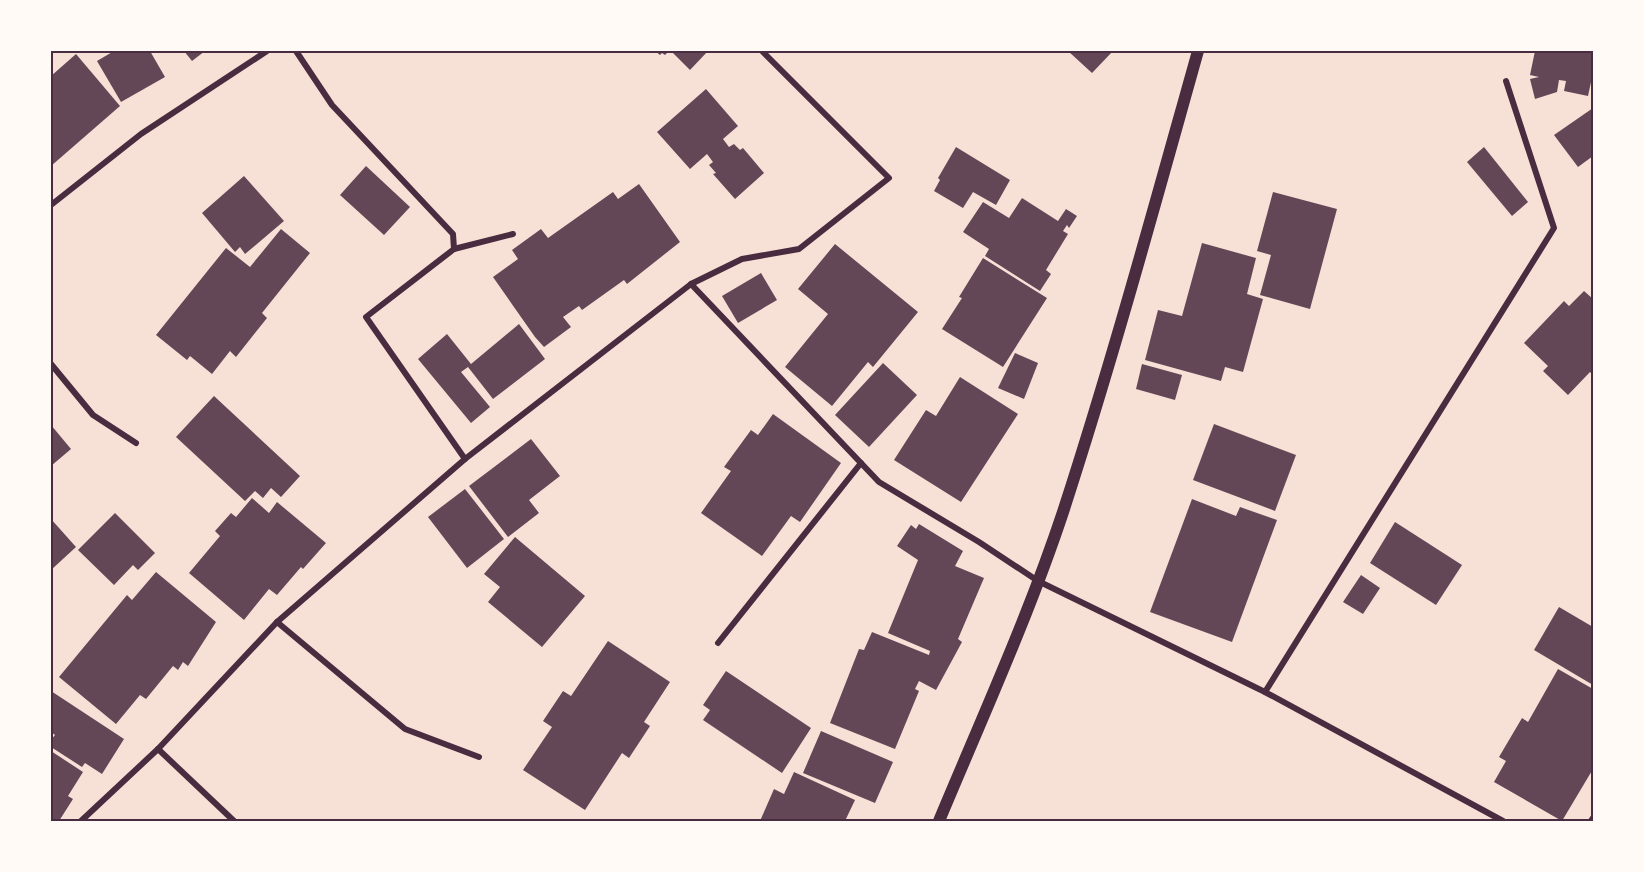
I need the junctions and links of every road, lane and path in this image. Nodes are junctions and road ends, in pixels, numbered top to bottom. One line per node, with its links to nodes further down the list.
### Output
1 (267, 51): 6 (street)
2 (296, 51): 8 (street)
3 (762, 51): 9 (street)
4 (1198, 51): 14 (main road)
5 (1506, 81): 17 (street)
6 (51, 206)
7 (513, 234): 8 (street)
8 (454, 249): 12 (street)
9 (691, 284): 12 (street); 13 (street)
10 (51, 364): 11 (street)
11 (136, 443)
12 (465, 459): 15 (street)
13 (861, 463): 14 (street); 16 (street)
14 (1038, 581): 17 (street); 22 (main road)
15 (277, 622): 18 (street); 19 (street)
16 (718, 643)
17 (1265, 692): 23 (street)
18 (158, 749): 20 (street); 21 (street)
19 (479, 757)
20 (81, 821)
21 (234, 821)
22 (939, 821)
23 (1503, 821)

